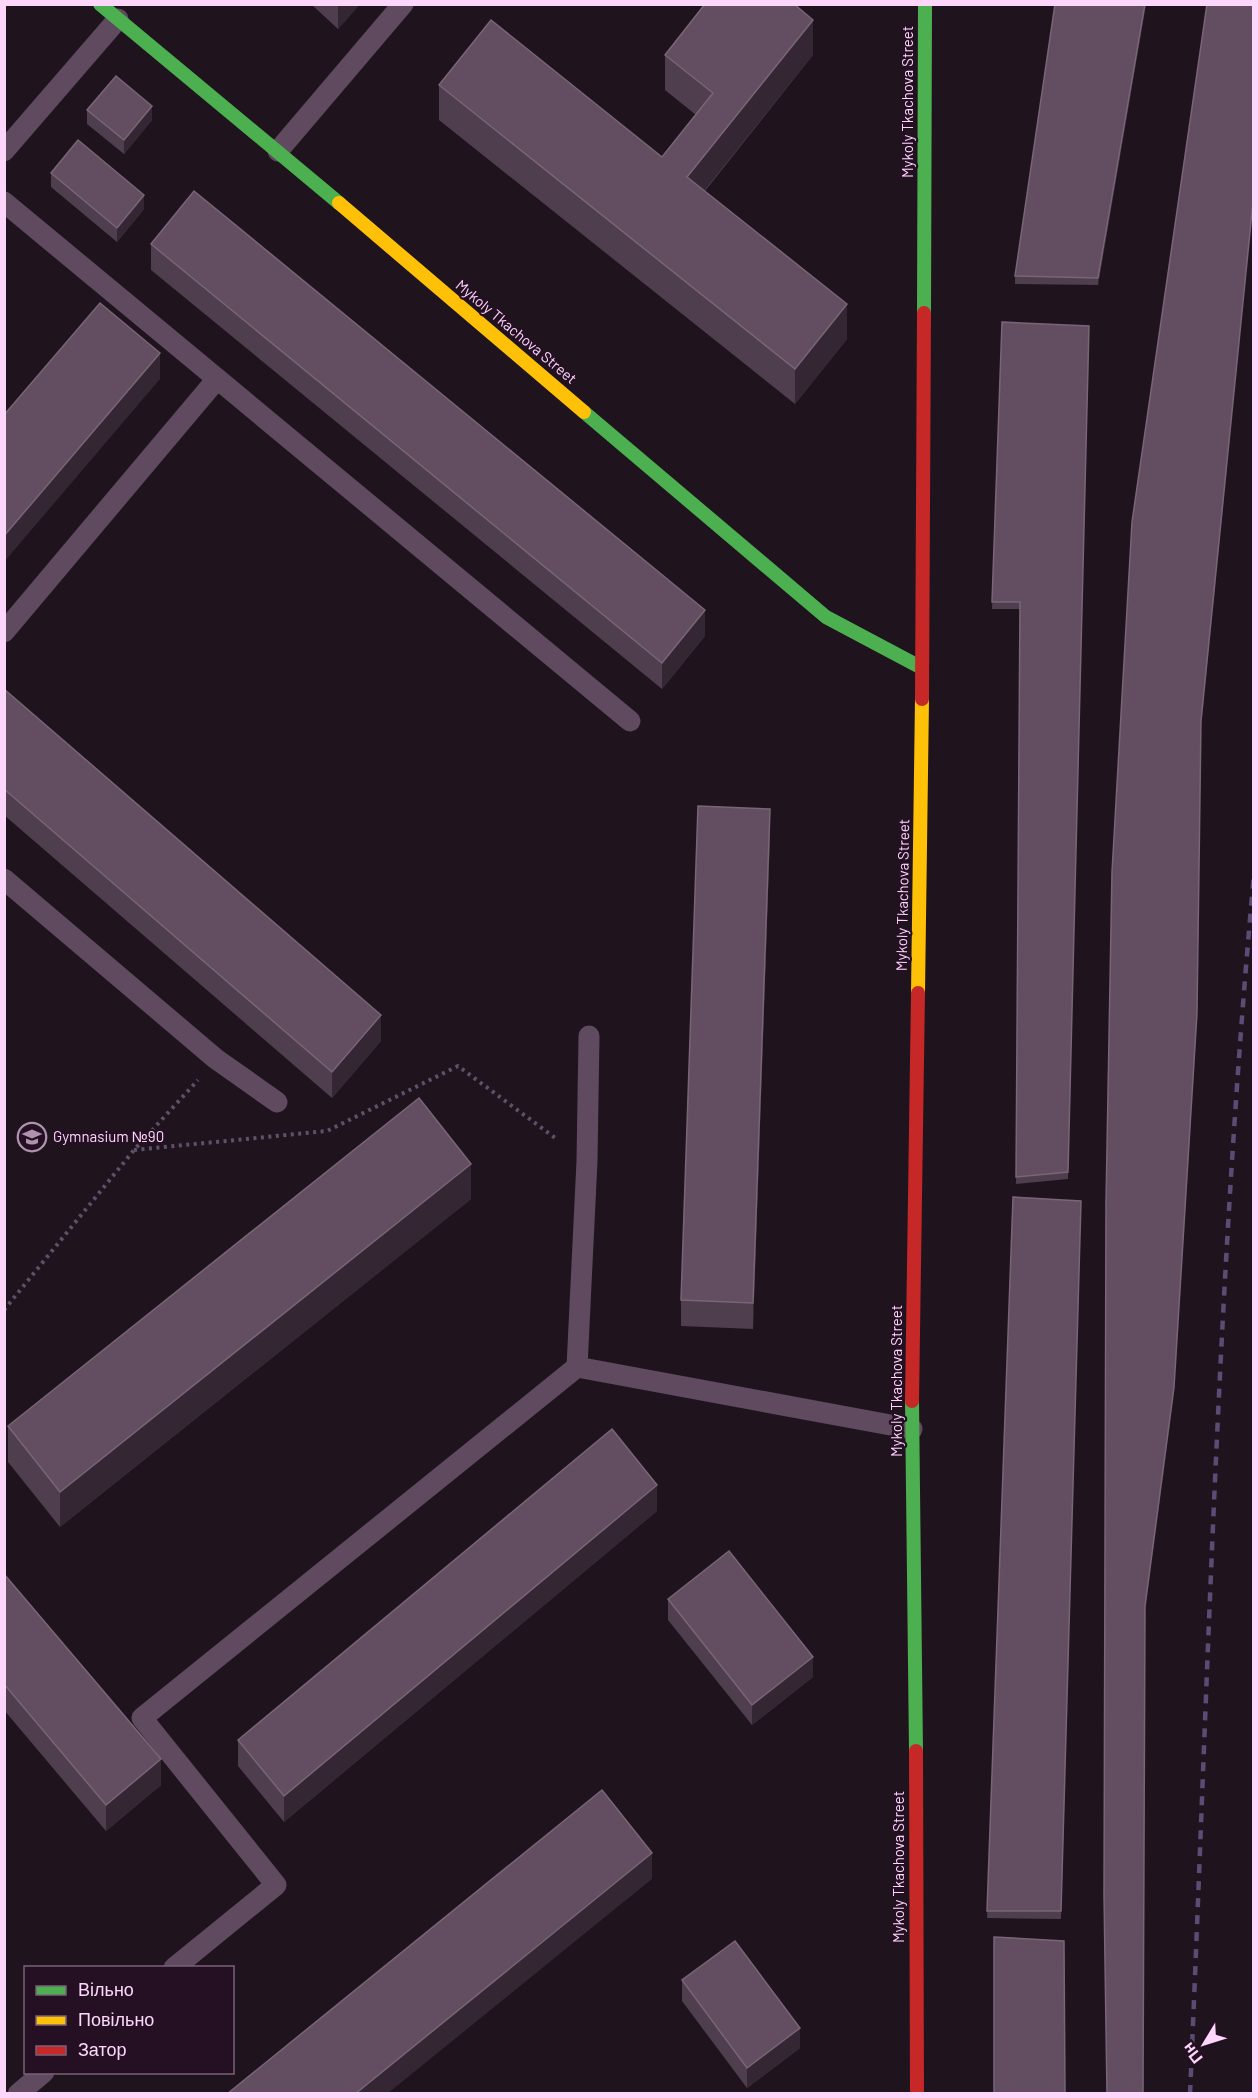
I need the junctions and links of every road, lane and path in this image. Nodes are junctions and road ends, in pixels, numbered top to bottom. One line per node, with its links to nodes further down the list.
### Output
1 (100, 4): 4 (street, Mykoly Tkachova Street)
2 (403, 4): 6 (lane)
3 (925, 4): 10 (street, Mykoly Tkachova Street)
4 (118, 19): 5 (lane); 6 (street, Mykoly Tkachova Street)
5 (4, 151)
6 (278, 151): 10 (street, Mykoly Tkachova Street)
7 (4, 202): 8 (lane)
8 (217, 379): 9 (lane); 11 (lane)
9 (4, 632)
10 (922, 668): 20 (street, Mykoly Tkachova Street)
11 (630, 721)
12 (4, 879): 14 (lane)
13 (589, 1036): 17 (lane)
14 (216, 1059): 15 (lane); 16 (path)
15 (277, 1102)
16 (134, 1150): 17 (path); 18 (path)
17 (587, 1161): 19 (lane)
18 (4, 1310)
19 (577, 1367): 20 (lane); 21 (lane)
20 (912, 1429): 24 (street, Mykoly Tkachova Street)
21 (176, 1966)
22 (43, 2074): 23 (lane)
23 (18, 2094)
24 (917, 2094)

